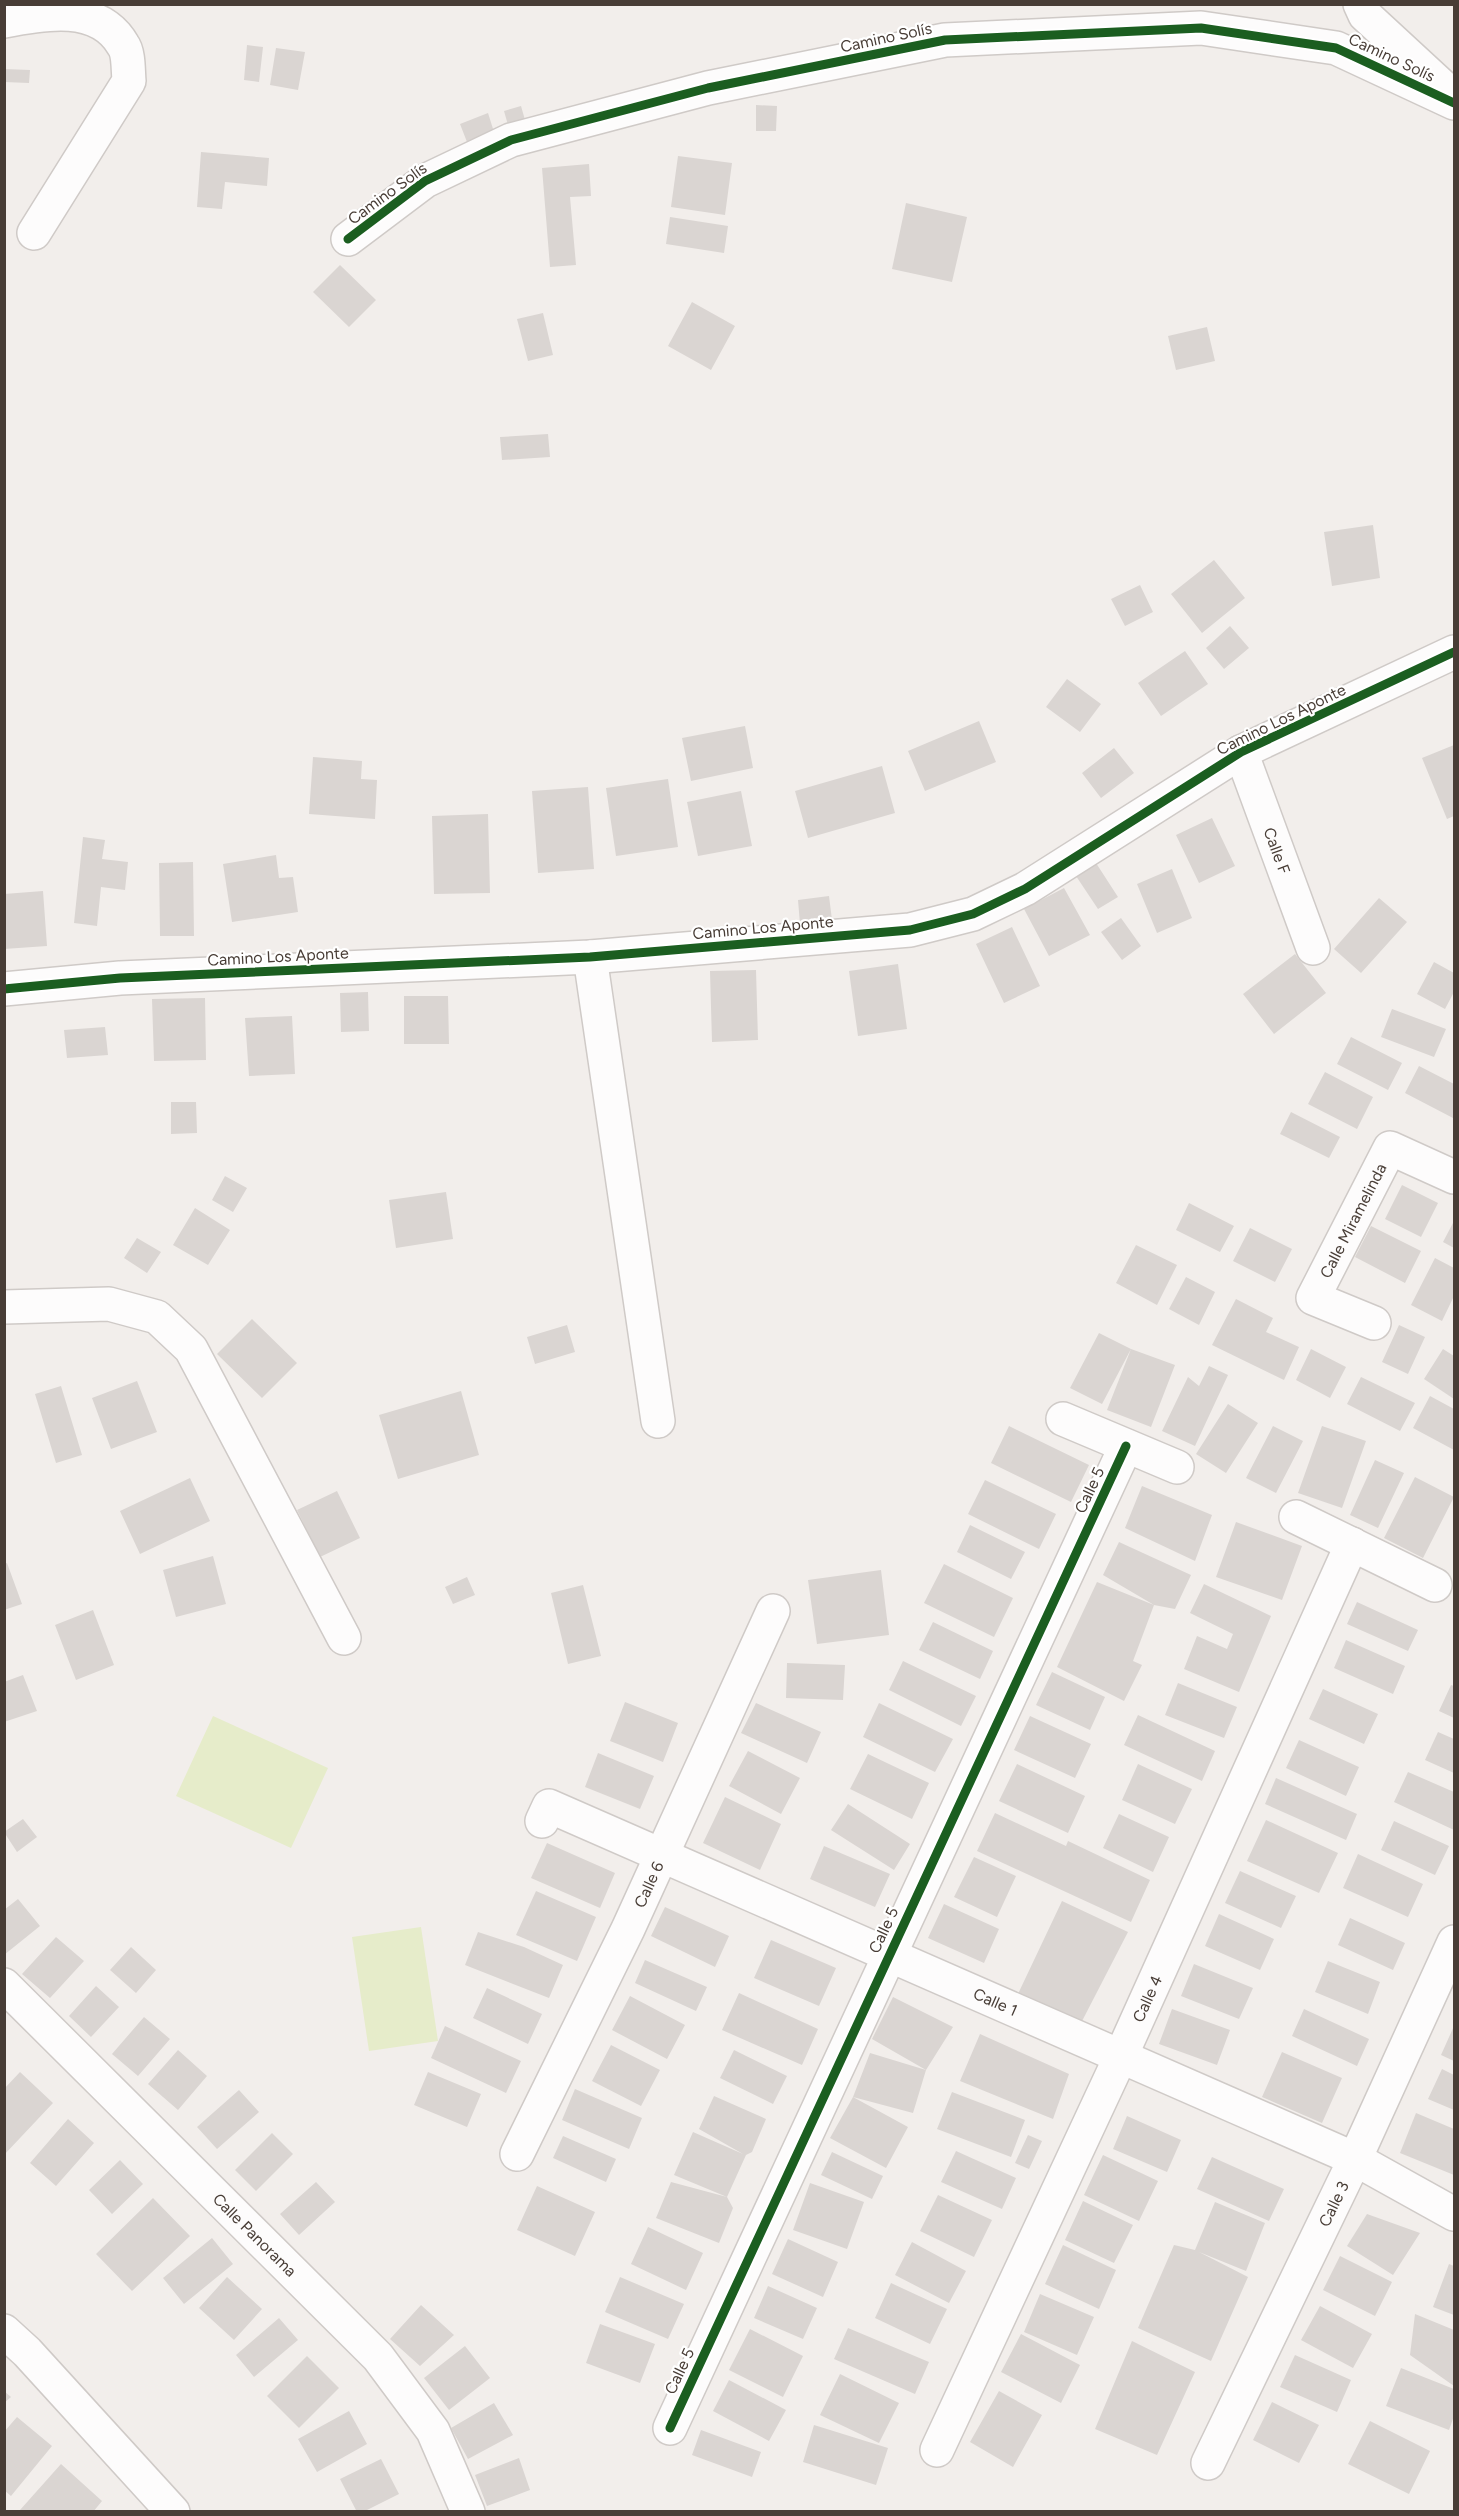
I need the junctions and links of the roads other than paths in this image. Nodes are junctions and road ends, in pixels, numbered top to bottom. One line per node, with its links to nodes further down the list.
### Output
1 (1360, 4): 3 (street)
2 (4, 21): 5 (street)
3 (1455, 97)
4 (1455, 103): 6 (street, Camino Solís)
5 (34, 233)
6 (348, 239)
7 (1455, 652): 8 (street, Camino Los Aponte)
8 (1241, 752): 9 (street, Calle F); 10 (street, Camino Los Aponte)
9 (1313, 948)
10 (590, 957): 11 (street, Camino Los Aponte); 16 (street)
11 (4, 989)
12 (1455, 1177): 14 (street, Calle Miramelinda)
13 (4, 1307): 23 (street)
14 (1374, 1323)
15 (1063, 1419): 17 (street)
16 (658, 1421)
17 (1126, 1446): 18 (street); 27 (street, Calle 5)
18 (1177, 1467)
19 (1296, 1517): 20 (street)
20 (1352, 1544): 21 (street); 29 (street, Calle 4)
21 (1435, 1585)
22 (773, 1611): 25 (street, Calle 6)
23 (344, 1638)
24 (542, 1821): 25 (street, Calle 1)
25 (661, 1855): 27 (street, Calle 1); 30 (street, Calle 6)
26 (1455, 1942): 31 (street, Calle 3)
27 (888, 1955): 29 (street, Calle 1); 34 (street, Calle 5)
28 (4, 1985): 38 (street, Calle Panorama)
29 (1120, 2058): 31 (street, Calle 1); 35 (street, Calle 4)
30 (518, 2154)
31 (1355, 2159): 32 (street, Calle 1); 36 (street, Calle 3)
32 (1455, 2214)
33 (4, 2331): 37 (street)
34 (670, 2428)
35 (937, 2450)
36 (1208, 2463)
37 (173, 2511)
38 (468, 2511)

